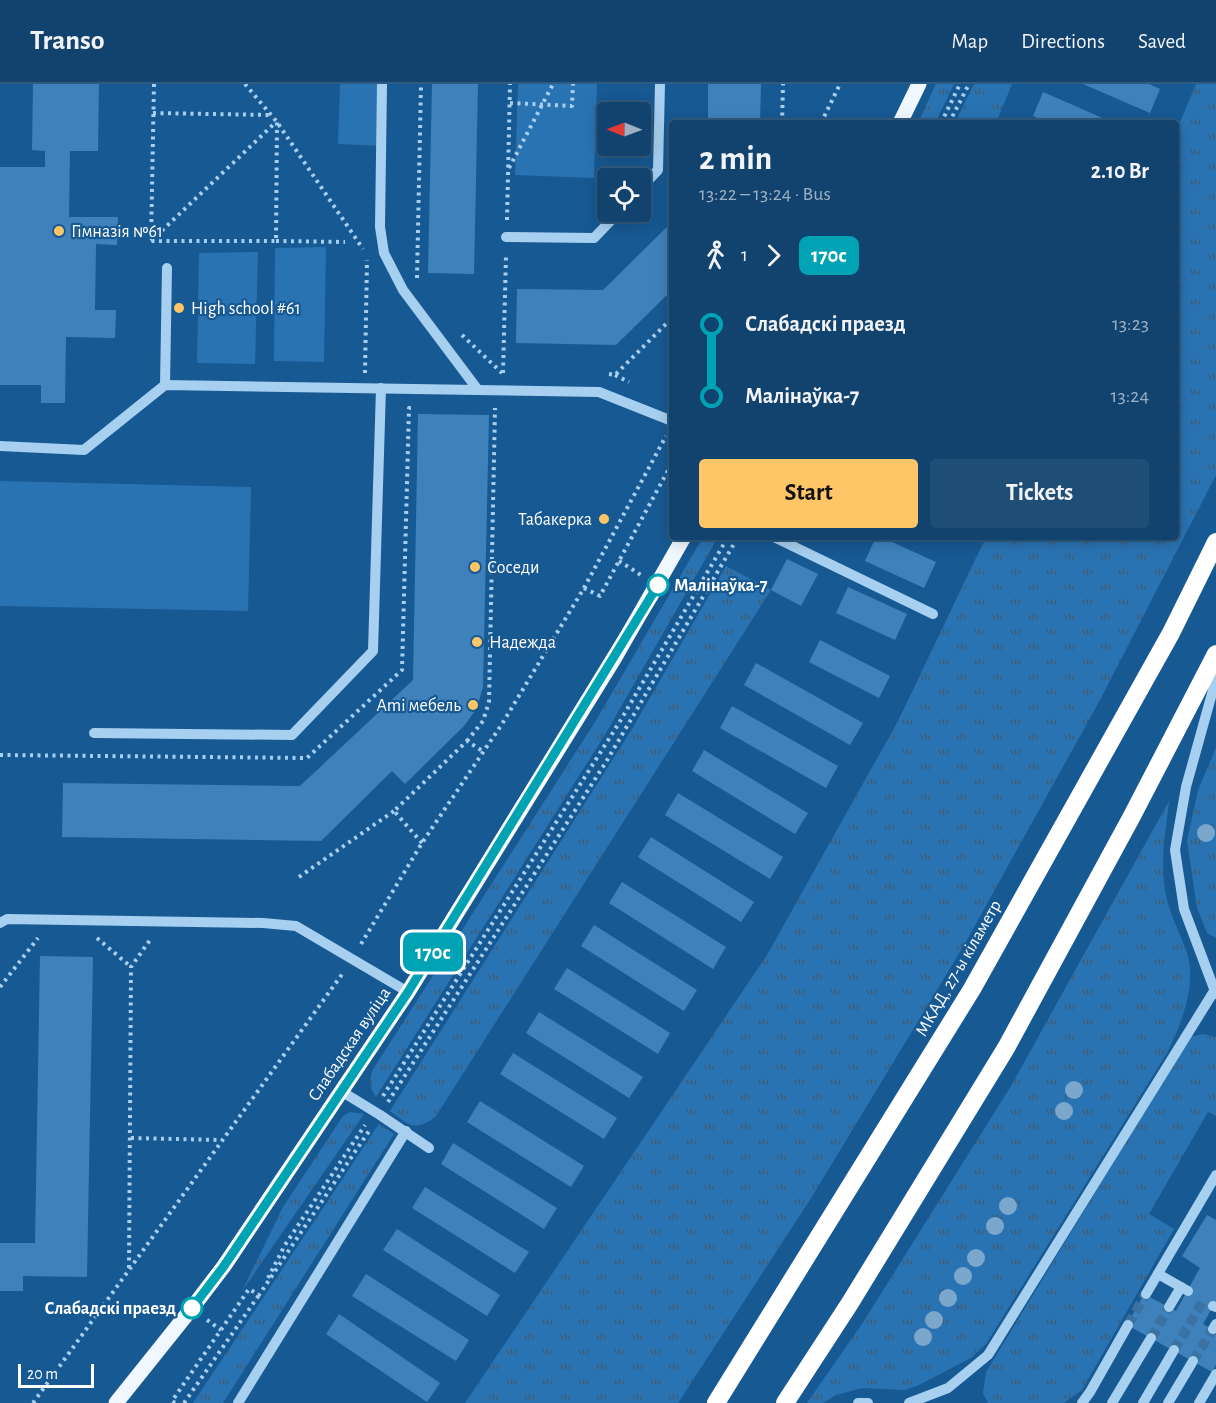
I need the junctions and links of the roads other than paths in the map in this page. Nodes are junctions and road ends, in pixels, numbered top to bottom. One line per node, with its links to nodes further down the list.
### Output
1 (382, 84): 11 (lane)
2 (660, 84): 5 (lane)
3 (919, 84): 4 (main road)
4 (901, 120)
5 (651, 177)
6 (609, 222): 7 (lane)
7 (506, 237)
8 (167, 268): 9 (lane)
9 (165, 385): 10 (lane); 13 (lane)
10 (381, 388): 11 (lane); 20 (lane)
11 (478, 390): 12 (lane)
12 (669, 420)
13 (0, 446)
14 (682, 540): 23 (main road, Слабадская вуліца)
15 (780, 540): 17 (lane)
16 (1216, 542): 38 (highway, МКАД, 27-ы кіламетр)
17 (933, 614)
18 (1216, 654): 39 (highway)
19 (1216, 679): 22 (lane)
20 (94, 733)
21 (0, 923): 23 (lane)
22 (1215, 991): 42 (lane)
23 (408, 992): 24 (main road, Слабадская вуліца)
24 (341, 1091): 25 (lane); 36 (main road, Слабадская вуліца)
25 (406, 1131): 26 (lane); 37 (lane)
26 (429, 1148)
27 (1216, 1175): 28 (lane)
28 (1158, 1274): 29 (lane); 30 (lane)
29 (1146, 1294)
30 (1169, 1307)
31 (1128, 1325): 43 (lane)
32 (1151, 1338): 44 (lane)
33 (1174, 1350): 45 (lane)
34 (1193, 1361): 46 (lane)
35 (1216, 1374): 47 (lane)
36 (116, 1403)
37 (238, 1403)
38 (716, 1403)
39 (786, 1403)
40 (858, 1403): 41 (lane)
41 (868, 1403)
42 (909, 1403)
43 (1082, 1403)
44 (1112, 1403)
45 (1143, 1403)
46 (1168, 1403)
47 (1198, 1403)

